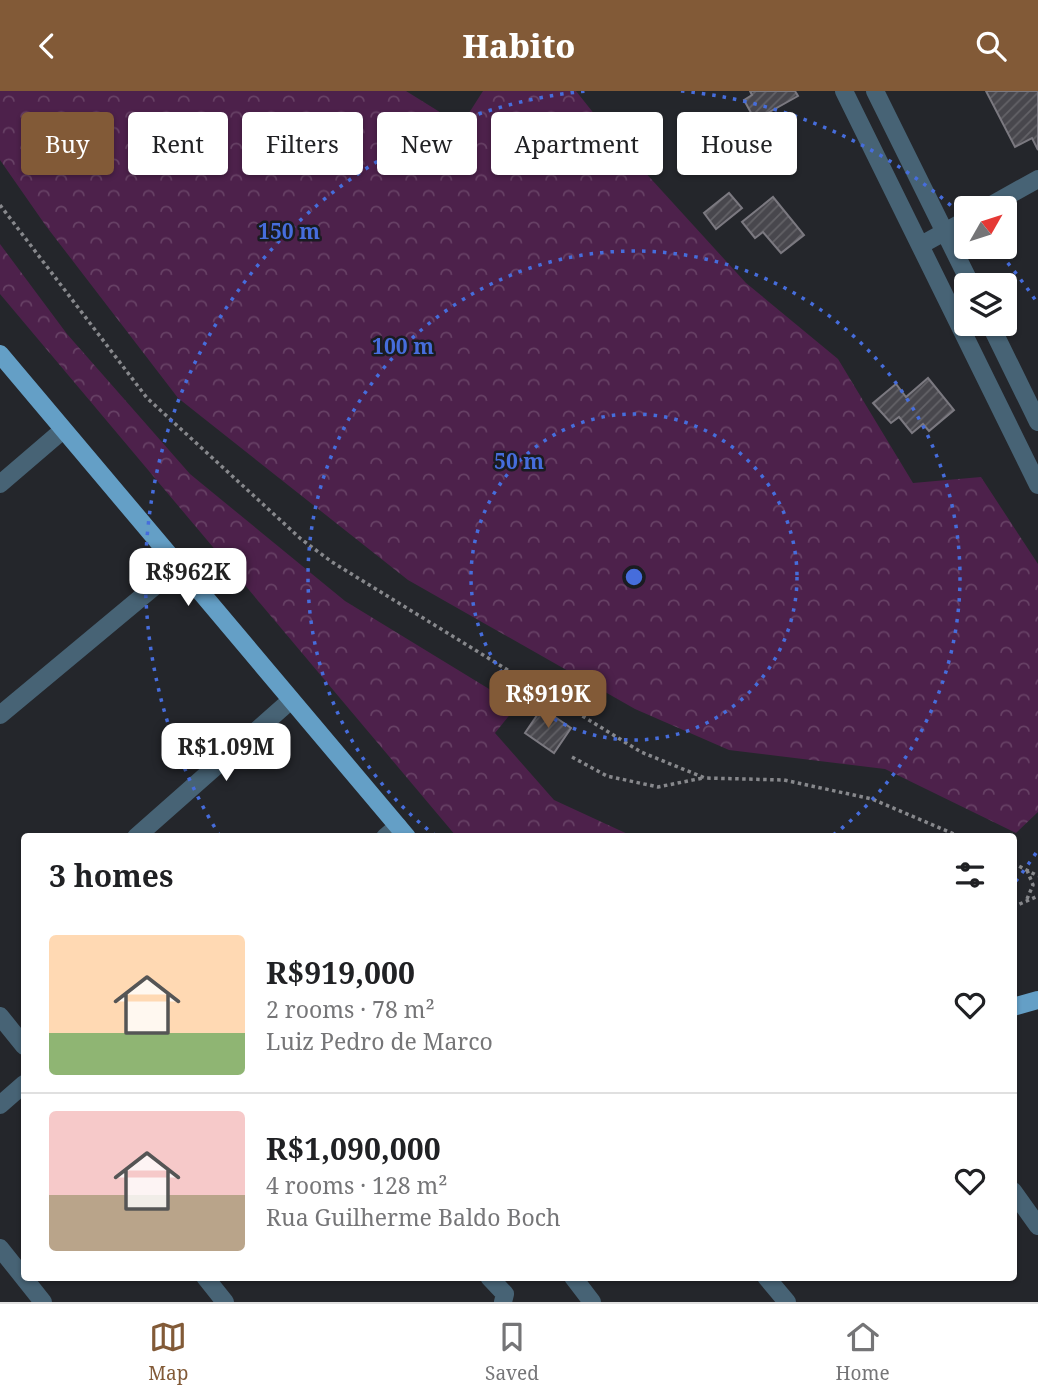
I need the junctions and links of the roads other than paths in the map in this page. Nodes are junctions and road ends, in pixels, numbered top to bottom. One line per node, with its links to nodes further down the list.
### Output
1 (844, 91): 7 (street)
2 (875, 91): 6 (street)
3 (1038, 179): 4 (street)
4 (1008, 196)
5 (954, 227): 6 (street)
6 (945, 232): 7 (street); 8 (street)
7 (921, 246): 14 (street)
8 (965, 273)
9 (996, 336): 11 (street)
10 (0, 354): 12 (main road)
11 (1038, 422)
12 (63, 430): 13 (street); 15 (main road)
13 (0, 484)
14 (1038, 485)
15 (178, 566): 16 (main road); 17 (street)
16 (291, 700): 18 (street); 19 (main road)
17 (0, 715)
18 (141, 833)
19 (396, 833)
20 (1038, 1000): 21 (main road)
21 (1017, 1006)
22 (0, 1016): 23 (street)
23 (21, 1042)
24 (21, 1087): 25 (street)
25 (0, 1105)
26 (1017, 1197): 27 (street)
27 (1038, 1226)
28 (0, 1248): 29 (street)
29 (21, 1274)
30 (26, 1281): 35 (street)
31 (208, 1281): 36 (street)
32 (493, 1281): 37 (street)
33 (576, 1281): 38 (street)
34 (769, 1281): 39 (street)
35 (43, 1302)
36 (225, 1302)
37 (503, 1302)
38 (592, 1302)
39 (787, 1302)

